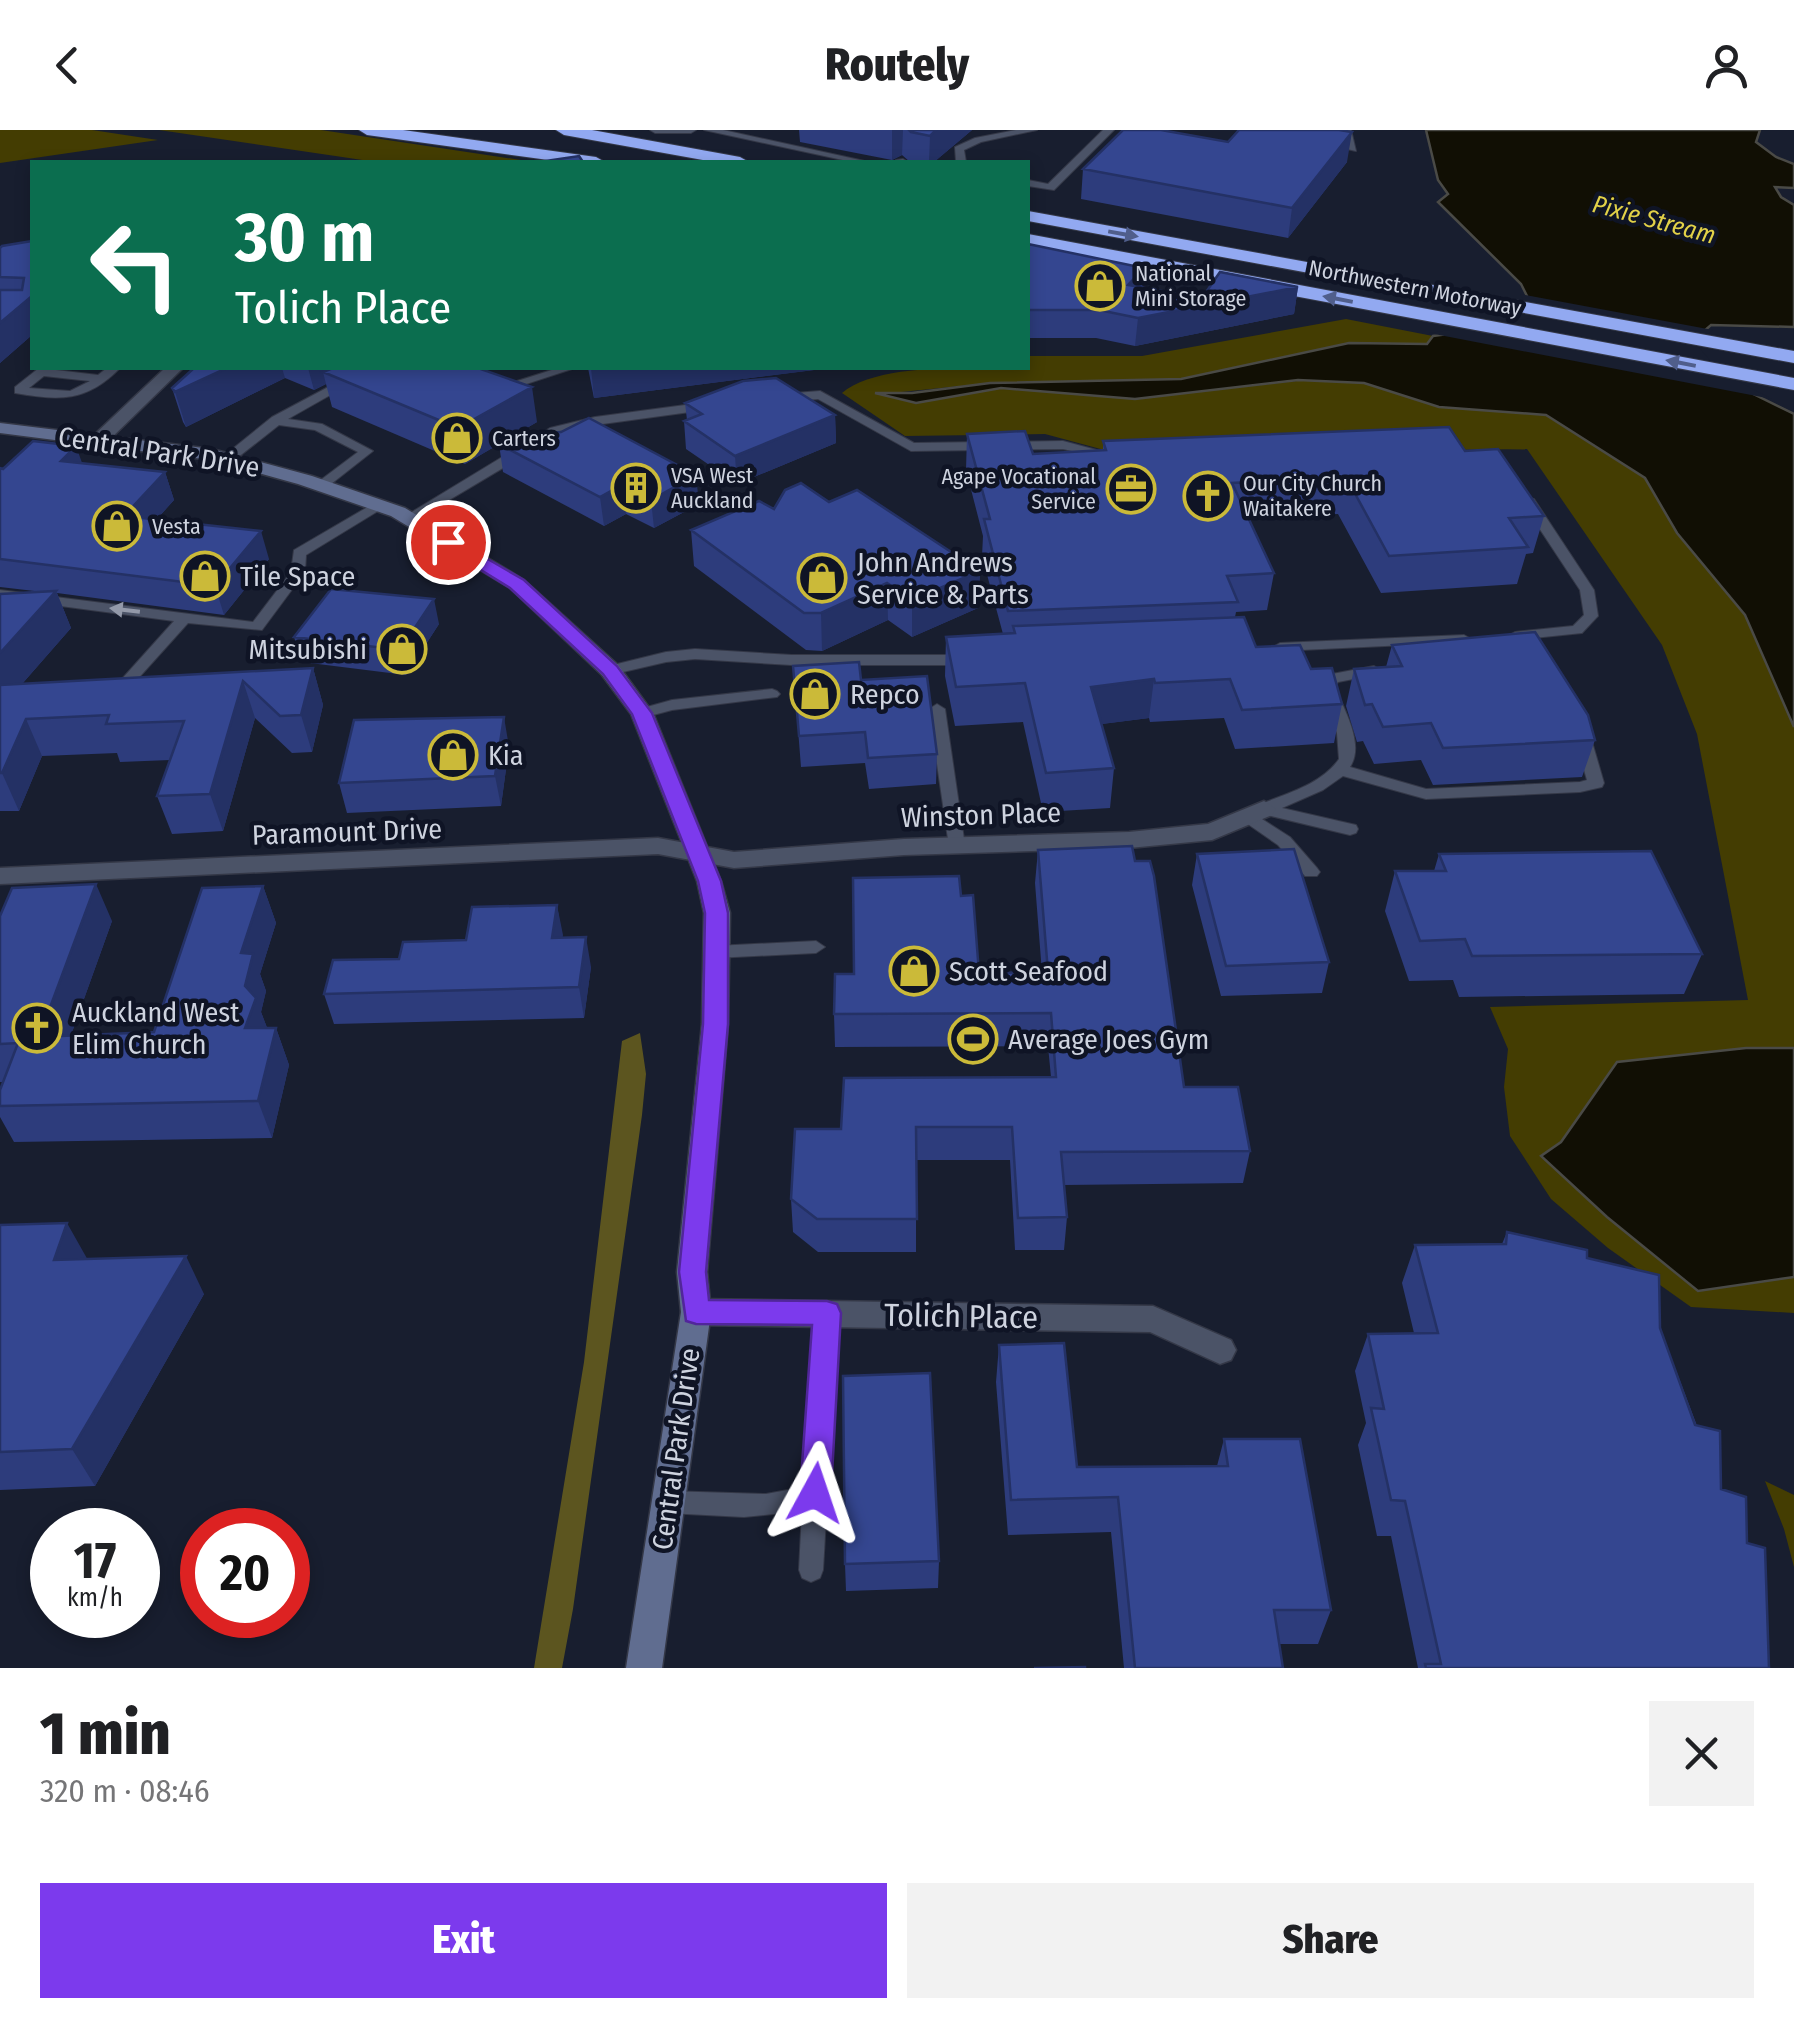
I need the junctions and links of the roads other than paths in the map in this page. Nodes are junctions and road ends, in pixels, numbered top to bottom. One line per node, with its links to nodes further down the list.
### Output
1 (367, 130): 11 (highway)
2 (445, 130): 12 (highway)
3 (564, 130): 13 (highway)
4 (654, 130): 5 (lane)
5 (691, 130)
6 (709, 130): 14 (lane)
7 (1032, 130): 15 (lane)
8 (1109, 130): 16 (lane)
9 (1346, 130): 10 (lane)
10 (1352, 150)
11 (582, 160)
12 (607, 160)
13 (729, 160)
14 (853, 160)
15 (960, 160)
16 (1030, 184)
17 (1030, 216): 19 (highway, Northwestern Motorway, one-way to 19)
18 (1030, 240): 27 (highway, Northwestern Motorway, one-way to 18)
19 (1794, 357)
20 (43, 370): 26 (lane); 30 (lane)
21 (112, 370): 26 (lane)
22 (172, 370): 35 (street)
23 (343, 370): 33 (lane)
24 (368, 370): 33 (lane)
25 (563, 370): 28 (lane)
26 (101, 379): 30 (lane)
27 (1786, 382)
28 (480, 385)
29 (0, 390): 30 (lane)
30 (20, 390)
31 (773, 398): 36 (lane)
32 (721, 404): 41 (lane)
33 (276, 420): 37 (lane); 38 (lane)
34 (0, 428): 35 (main road, Central Park Drive)
35 (100, 439): 37 (main road, Central Park Drive)
36 (1135, 456)
37 (227, 459): 38 (main road, Central Park Drive)
38 (320, 485): 40 (main road, Central Park Drive)
39 (1524, 495): 44 (lane)
40 (378, 505): 41 (main road, Central Park Drive); 43 (lane)
41 (409, 518): 48 (main road, Central Park Drive)
42 (0, 594): 43 (lane, one-way to 42)
43 (184, 618): 50 (lane)
44 (1503, 637)
45 (1485, 638): 46 (lane)
46 (1259, 648)
47 (985, 660): 48 (lane)
48 (610, 670): 53 (main road, Central Park Drive)
49 (1384, 670): 55 (lane)
50 (129, 680)
51 (772, 694): 53 (lane)
52 (938, 710): 58 (lane)
53 (642, 713): 59 (main road, Central Park Drive)
54 (1572, 715): 55 (lane)
55 (1342, 770): 56 (lane)
56 (1256, 812): 57 (lane); 58 (street, Winston Place); 60 (lane)
57 (1350, 829)
58 (956, 846): 59 (street, Winston Place)
59 (696, 853): 61 (street, Paramount Drive); 63 (main road, Central Park Drive)
60 (1311, 872)
61 (0, 876)
62 (816, 947): 63 (lane)
63 (714, 952): 64 (main road, Central Park Drive)
64 (696, 1312): 65 (street, Tolich Place); 68 (main road, Central Park Drive)
65 (827, 1313): 66 (street, Tolich Place); 67 (lane)
66 (1220, 1350)
67 (815, 1493): 68 (lane); 69 (lane)
68 (667, 1502): 70 (main road, Central Park Drive)
69 (811, 1570)
70 (644, 1668)

